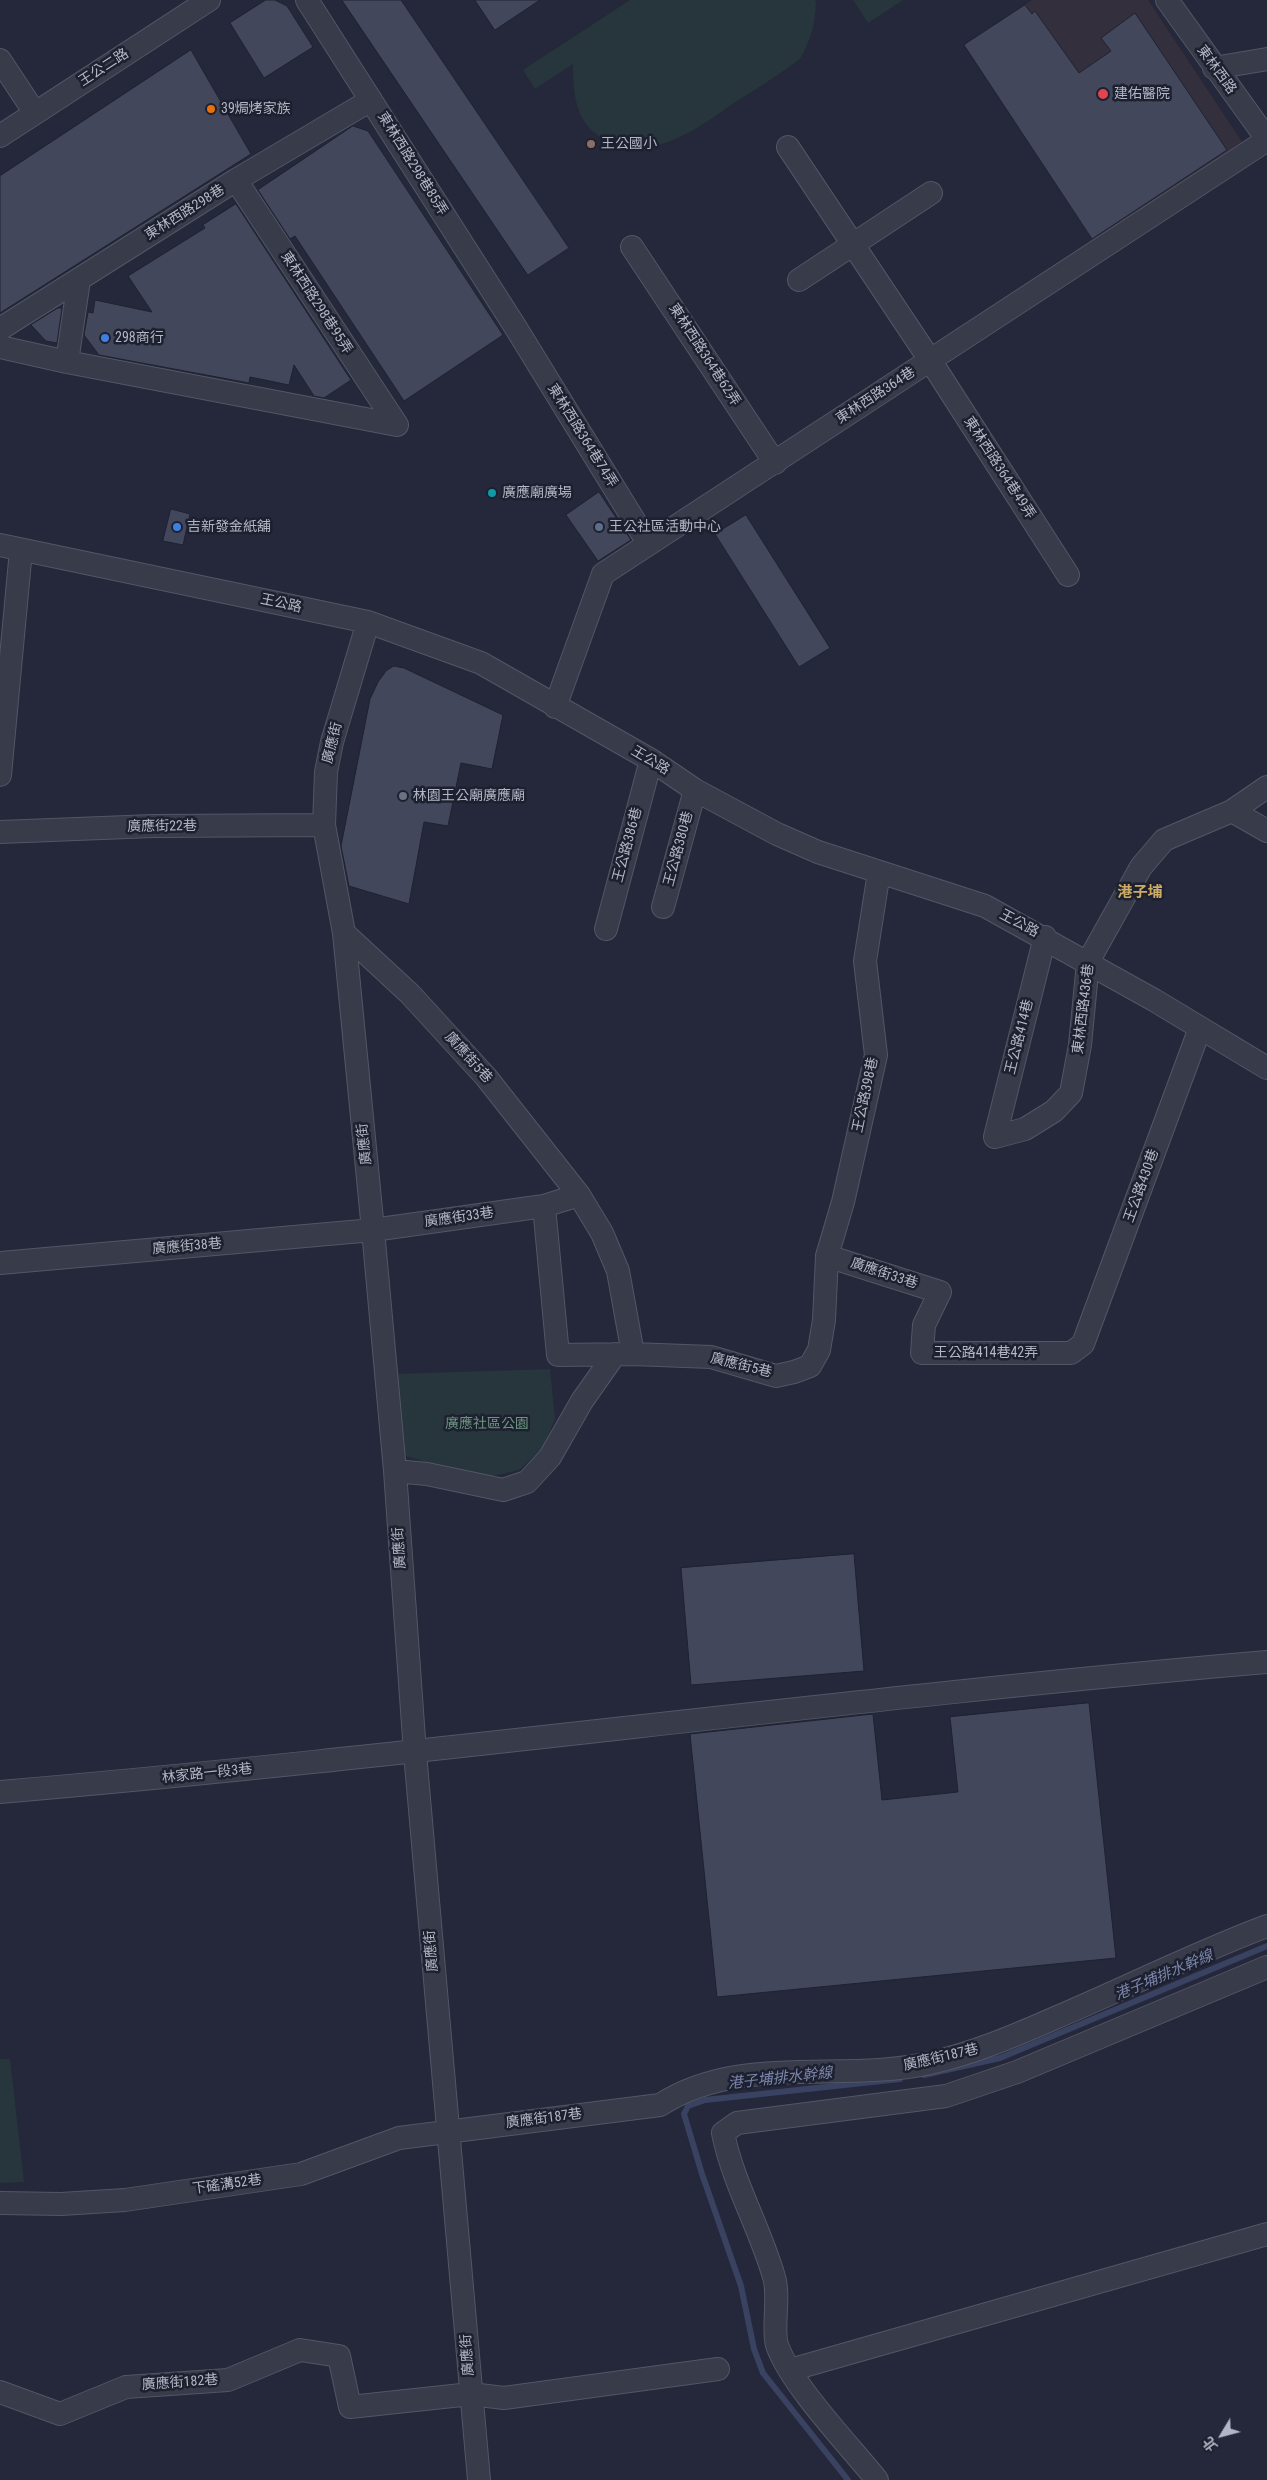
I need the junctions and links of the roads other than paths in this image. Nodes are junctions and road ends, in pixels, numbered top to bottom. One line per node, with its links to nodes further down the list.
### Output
1 (209, 0): 8 (street, 王公二路)
2 (307, 0): 7 (street, 東林西路298巷85弄)
3 (1166, 0): 6 (street, 東林西路)
4 (1267, 59): 6 (street)
5 (0, 60): 8 (street)
6 (1214, 68): 10 (street, 東林西路)
7 (371, 100): 12 (street, 東林西路298巷); 19 (street, 東林西路298巷85弄)
8 (35, 113): 9 (street, 王公二路)
9 (0, 136)
10 (1267, 140): 21 (street, 東林西路364巷)
11 (788, 147): 14 (street, 東林西路364巷49弄)
12 (236, 180): 16 (street, 東林西路298巷); 22 (street, 東林西路298巷95弄)
13 (931, 193): 14 (street)
14 (852, 245): 17 (street); 21 (street, 東林西路364巷49弄)
15 (632, 247): 23 (street, 東林西路364巷62弄)
16 (79, 280): 18 (street, 東林西路298巷); 22 (street)
17 (799, 280)
18 (0, 328)
19 (516, 328): 24 (street, 東林西路364巷74弄)
20 (0, 346): 22 (street)
21 (930, 360): 23 (street, 東林西路364巷); 26 (street, 東林西路364巷49弄)
22 (67, 362)
23 (775, 463): 24 (street, 東林西路364巷)
24 (648, 543): 28 (street, 東林西路364巷)
25 (10, 547): 27 (street, 王公路); 30 (street)
26 (1068, 575)
27 (368, 622): 28 (street, 王公路); 34 (street, 廣應街)
28 (555, 707): 29 (street, 王公路)
29 (651, 760): 32 (street, 王公路); 39 (street, 王公路386巷)
30 (0, 775)
31 (1267, 787): 33 (street, 東林西路436巷)
32 (695, 790): 37 (street, 王公路); 38 (street, 王公路380巷)
33 (1232, 811): 35 (street); 42 (street, 東林西路436巷)
34 (324, 825): 36 (street, 廣應街22巷); 40 (street, 廣應街)
35 (1267, 831)
36 (0, 832)
37 (879, 872): 41 (street, 王公路); 49 (street, 王公路398巷)
38 (664, 907)
39 (606, 929)
40 (344, 933): 46 (street, 廣應街5巷); 48 (street, 廣應街)
41 (1045, 937): 42 (street, 王公路); 45 (street, 王公路414巷)
42 (1088, 962): 43 (street, 王公路); 45 (street, 東林西路436巷)
43 (1200, 1028): 44 (street, 王公路); 52 (street, 王公路430巷)
44 (1267, 1068)
45 (995, 1137)
46 (579, 1195): 47 (street, 廣應街33巷); 53 (street, 廣應街5巷)
47 (544, 1206): 48 (street, 廣應街33巷); 53 (street, 廣應街5巷)
48 (373, 1230): 50 (street, 廣應街38巷); 54 (street, 廣應街)
49 (827, 1256): 51 (street, 廣應街33巷); 53 (street, 廣應街5巷)
50 (0, 1263)
51 (940, 1292): 52 (street, 王公路414巷42弄)
52 (1083, 1344)
53 (624, 1354): 54 (street)
54 (395, 1471): 56 (street, 廣應街)
55 (1267, 1662): 56 (street, 林家路一段3巷)
56 (415, 1753): 57 (street, 林家路一段3巷); 60 (street, 廣應街)
57 (0, 1792)
58 (1267, 1926): 60 (street, 廣應街187巷)
59 (1267, 1967): 64 (street)
60 (447, 2132): 61 (street, 下磘溝52巷); 66 (street, 廣應街)
61 (0, 2203)
62 (1267, 2234): 64 (street)
63 (718, 2368): 66 (street)
64 (790, 2370): 68 (street)
65 (0, 2392): 66 (street, 廣應街182巷)
66 (471, 2394): 67 (street, 廣應街)
67 (479, 2480)
68 (876, 2480)

